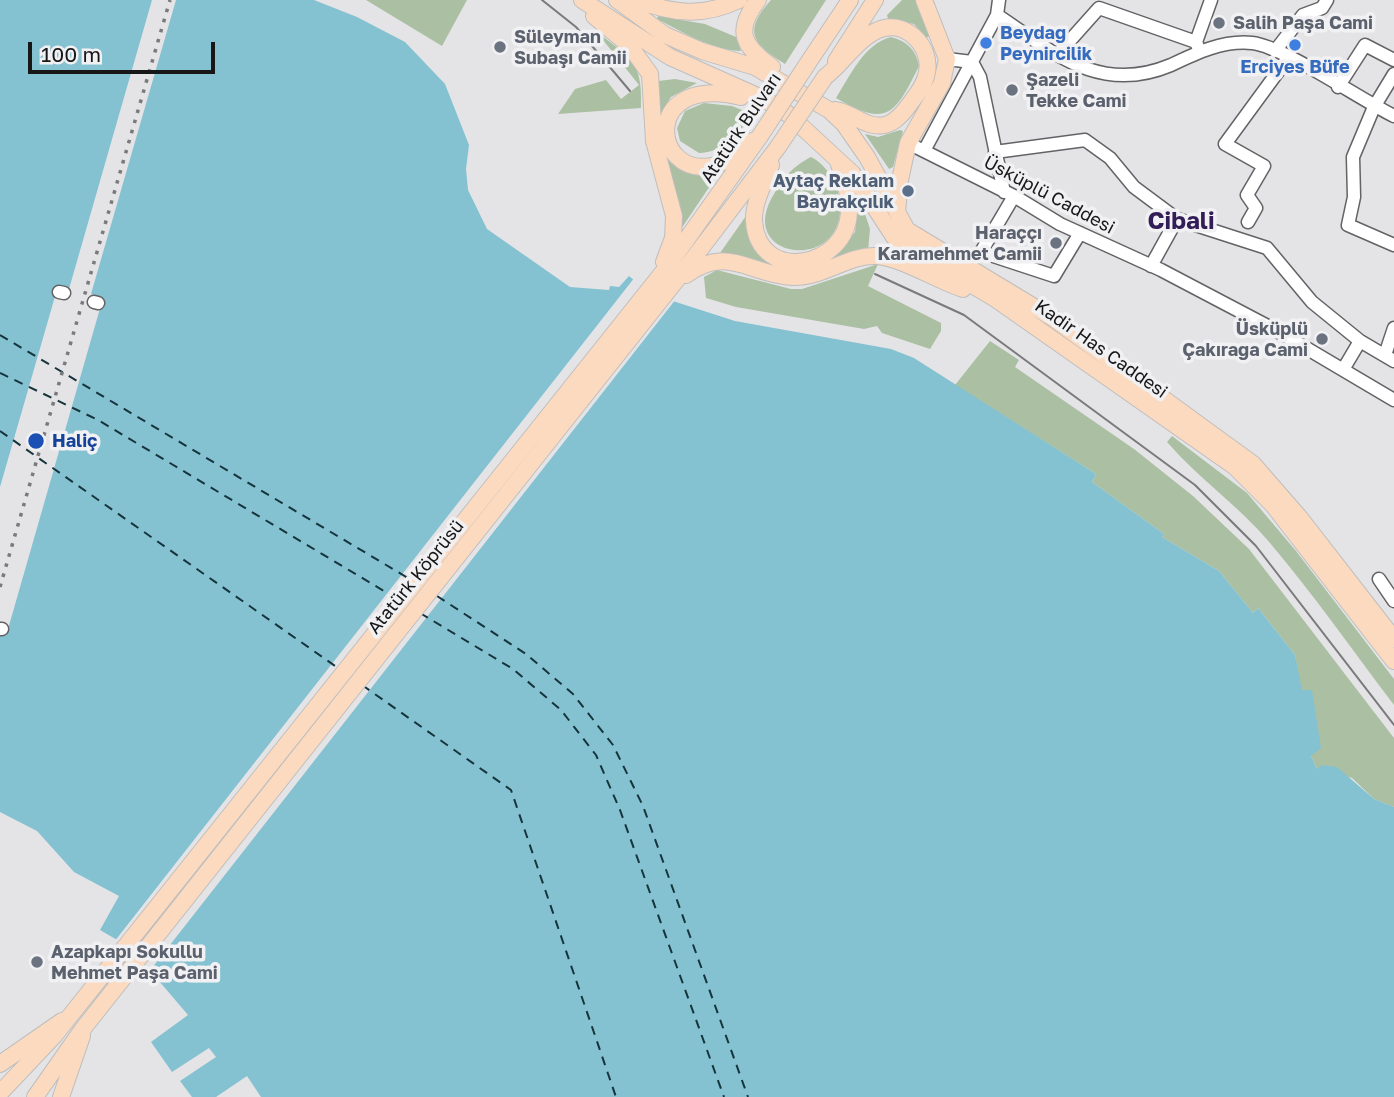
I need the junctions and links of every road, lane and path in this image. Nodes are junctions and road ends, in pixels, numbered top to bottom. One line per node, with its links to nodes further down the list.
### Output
1 (581, 0): 26 (main road, Kadir Has Caddesi); 43 (main road)
2 (617, 0): 24 (main road)
3 (758, 0): 24 (main road)
4 (837, 0): 21 (main road)
5 (850, 0): 21 (main road, Atatürk Bulvarı)
6 (875, 0): 23 (main road)
7 (924, 0): 18 (main road)
8 (999, 0): 13 (street)
9 (1211, 0): 14 (street)
10 (1326, 0): 15 (street)
11 (640, 1): 12 (main road)
12 (732, 2)
13 (997, 15): 16 (street); 20 (street)
14 (1198, 47): 15 (street); 16 (street); 16 (street)
15 (1275, 51): 17 (street)
16 (1057, 55)
17 (1288, 58): 25 (street); 39 (street)
18 (947, 59): 20 (street); 31 (main road)
19 (1394, 60): 25 (street)
20 (972, 62): 33 (street); 34 (street)
21 (806, 66): 30 (main road, Atatürk Bulvarı, bridge)
22 (1394, 74): 27 (street)
23 (825, 78): 28 (main road); 32 (main road, bridge)
24 (788, 84): 28 (main road, Kadir Has Caddesi)
25 (1338, 87): 27 (street)
26 (762, 98): 30 (main road); 35 (main road, Kadir Has Caddesi)
27 (1374, 107): 29 (street); 41 (street)
28 (829, 110): 37 (main road, Kadir Has Caddesi)
29 (1394, 117)
30 (760, 136): 43 (main road, Atatürk Bulvarı)
31 (908, 143): 33 (street, Üsküplü Caddesi); 37 (main road)
32 (778, 147): 35 (main road); 43 (main road, Atatürk Köprüsü)
33 (925, 149): 36 (street, Üsküplü Caddesi)
34 (995, 152): 36 (street); 38 (street)
35 (838, 159): 44 (main road, Kadir Has Caddesi)
36 (1009, 194): 40 (street, Üsküplü Caddesi); 40 (street)
37 (897, 215): 52 (main road, Kadir Has Caddesi)
38 (1178, 219): 42 (street); 46 (street)
39 (1248, 222)
40 (1080, 233): 42 (street, Üsküplü Caddesi)
41 (1394, 245)
42 (1152, 266): 48 (street, Üsküplü Caddesi)
43 (666, 280): 44 (main road); 54 (main road, Atatürk Köprüsü); 55 (main road, Atatürk Köprüsü)
44 (994, 298): 53 (main road, Kadir Has Caddesi)
45 (1394, 328): 47 (street)
46 (1360, 341): 47 (street); 48 (street)
47 (1389, 358)
48 (1344, 368): 49 (street, Üsküplü Caddesi)
49 (1394, 400)
50 (1379, 579): 51 (street)
51 (1394, 601)
52 (1394, 639)
53 (1394, 661)
54 (67, 1019): 56 (main road); 57 (main road, Atatürk Köprüsü)
55 (82, 1030): 58 (main road, Atatürk Köprüsü); 59 (main road)
56 (0, 1064)
57 (0, 1093)
58 (35, 1097)
59 (61, 1097)

